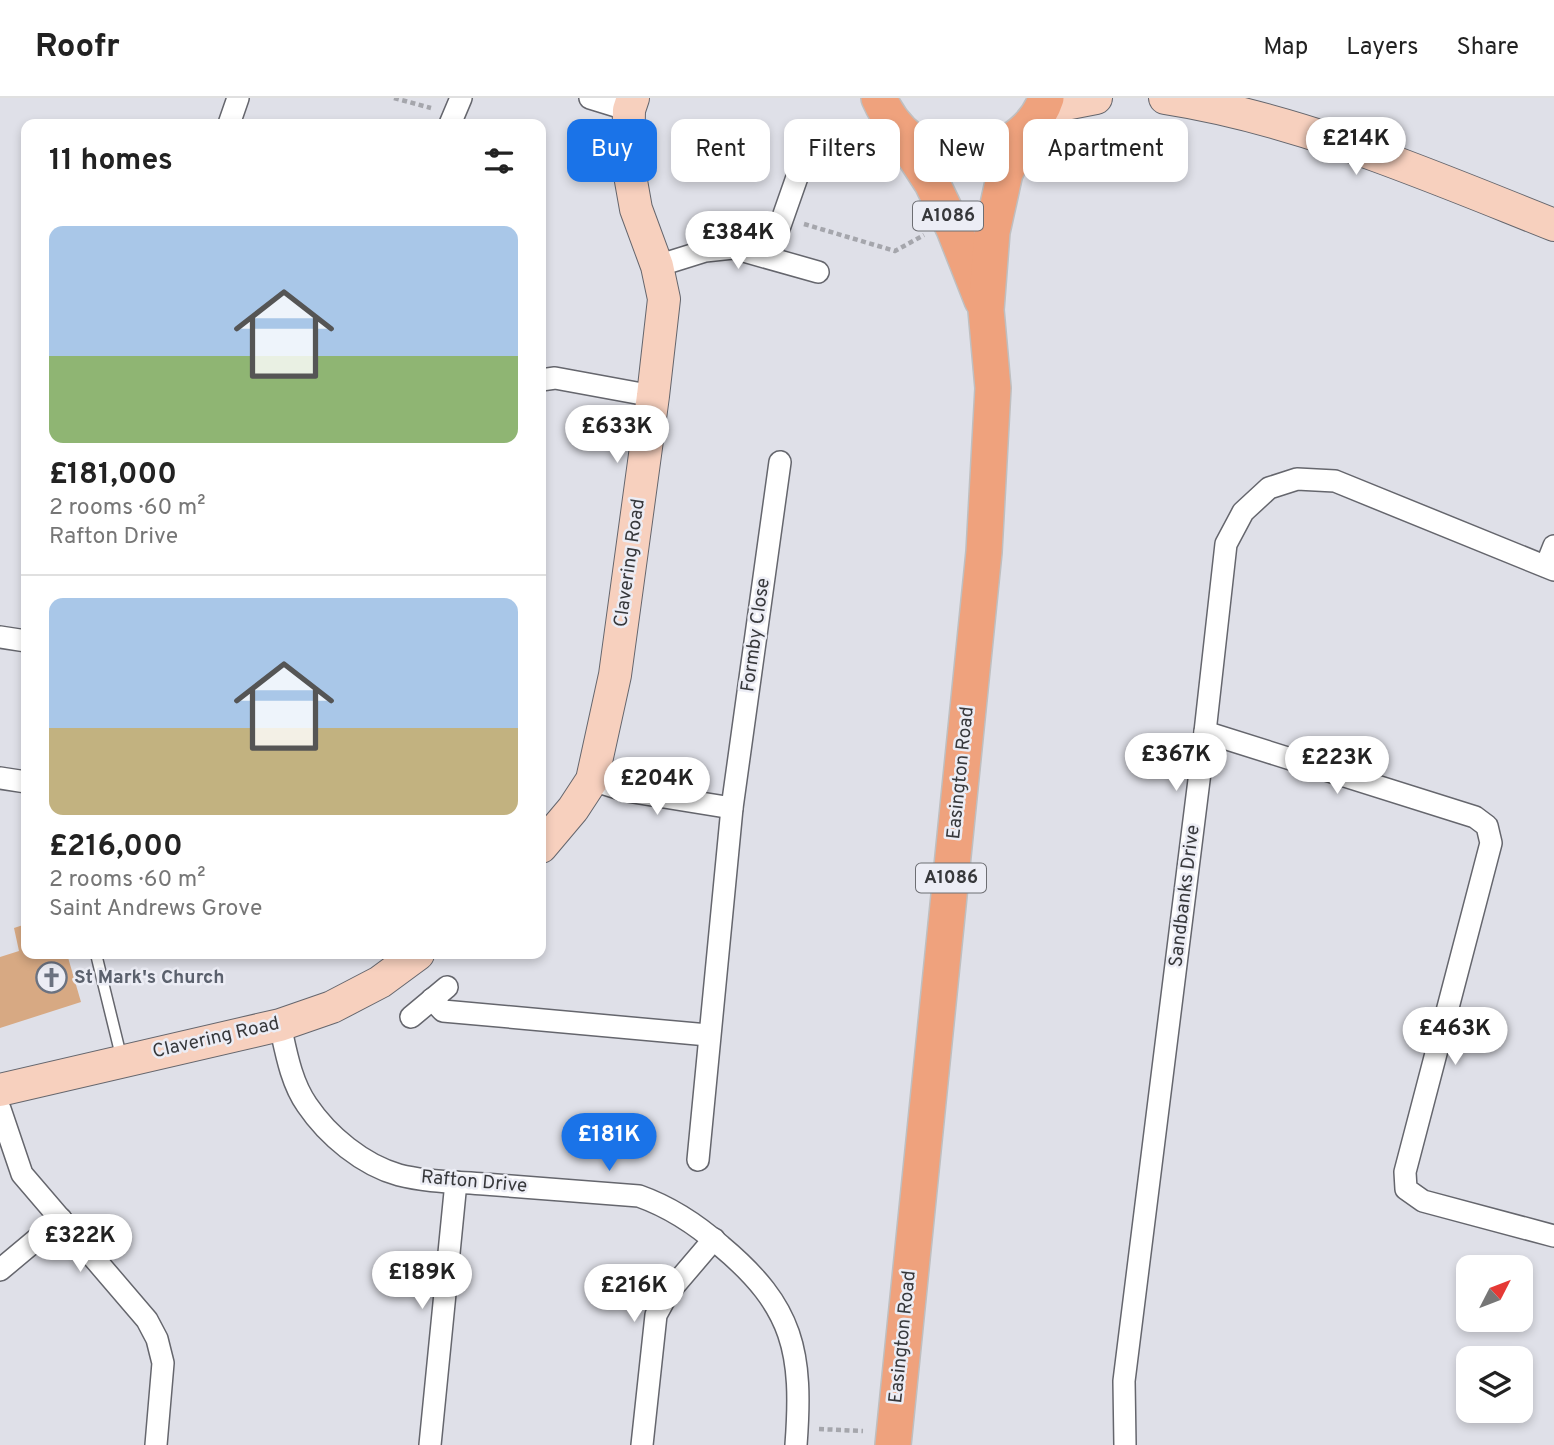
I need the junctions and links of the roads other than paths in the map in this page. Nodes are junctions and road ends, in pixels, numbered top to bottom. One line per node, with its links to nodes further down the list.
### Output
1 (238, 98): 10 (street)
2 (461, 98): 9 (street)
3 (590, 98): 6 (street)
4 (1096, 98): 8 (street)
5 (1165, 98): 12 (street)
6 (631, 104): 14 (street, Clavering Road)
7 (883, 110): 8 (main road); 16 (main road, Easington Road / A1086)
8 (1037, 115): 16 (main road, Easington Road / A1086)
9 (446, 118)
10 (231, 119)
11 (795, 182): 13 (street)
12 (1554, 225)
13 (769, 257): 14 (street); 15 (street)
14 (657, 266): 18 (street, Clavering Road)
15 (818, 272)
16 (986, 310): 45 (main road, Easington Road / A1086)
17 (546, 380): 18 (street)
18 (653, 396): 26 (street, Clavering Road)
19 (780, 463): 28 (street, Formby Close)
20 (1554, 546): 21 (street)
21 (1550, 568): 24 (street, Sandbanks Drive)
22 (0, 637): 23 (street)
23 (21, 640)
24 (1205, 732): 41 (street); 49 (street, Sandbanks Drive)
25 (0, 778): 27 (street)
26 (592, 780): 28 (street); 29 (street, Clavering Road)
27 (21, 781)
28 (732, 808): 34 (street, Formby Close)
29 (546, 841)
30 (97, 959): 35 (lane)
31 (411, 959): 33 (street, Clavering Road)
32 (411, 1017): 34 (street)
33 (279, 1025): 35 (street, Clavering Road); 39 (street, Rafton Drive)
34 (708, 1035): 38 (street, Formby Close)
35 (122, 1060): 36 (street, Clavering Road)
36 (0, 1090)
37 (0, 1109): 40 (street)
38 (698, 1160)
39 (456, 1182): 42 (street, Rafton Drive); 47 (street)
40 (61, 1219): 43 (street); 46 (street)
41 (1554, 1236)
42 (713, 1239): 44 (street, Rafton Drive); 48 (street)
43 (0, 1270)
44 (797, 1436)
45 (893, 1439)
46 (156, 1445)
47 (430, 1445)
48 (642, 1445)
49 (1125, 1445)

